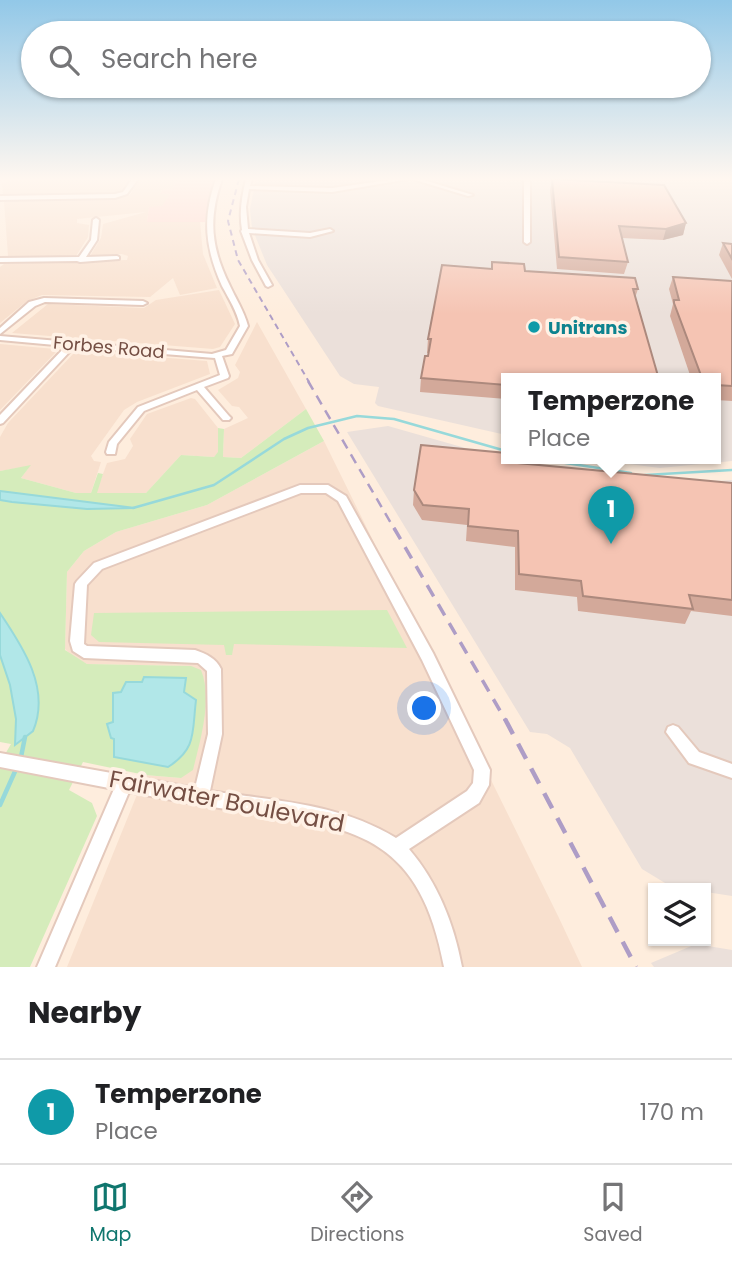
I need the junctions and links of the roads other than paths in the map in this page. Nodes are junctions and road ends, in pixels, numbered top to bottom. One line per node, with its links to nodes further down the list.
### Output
1 (96, 224): 10 (street)
2 (209, 224): 16 (street)
3 (244, 224): 5 (street)
4 (527, 224): 7 (street)
5 (244, 231): 6 (street); 11 (street)
6 (330, 231)
7 (527, 242)
8 (117, 258): 10 (street)
9 (0, 260): 10 (street)
10 (80, 260)
11 (268, 285)
12 (143, 303): 13 (street)
13 (0, 332)
14 (0, 338): 15 (street, Forbes Road)
15 (72, 344): 16 (street, Forbes Road); 19 (street)
16 (218, 355): 17 (street)
17 (199, 387): 18 (street); 20 (street)
18 (226, 418)
19 (0, 421)
20 (111, 452)
21 (673, 732): 23 (street)
22 (1, 761): 24 (street, Fairwater Boulevard)
23 (732, 771)
24 (125, 782): 25 (street, Fairwater Boulevard); 27 (street)
25 (201, 798): 26 (street, Fairwater Boulevard); 26 (street)
26 (396, 848): 28 (street, Fairwater Boulevard)
27 (46, 967)
28 (453, 967)

